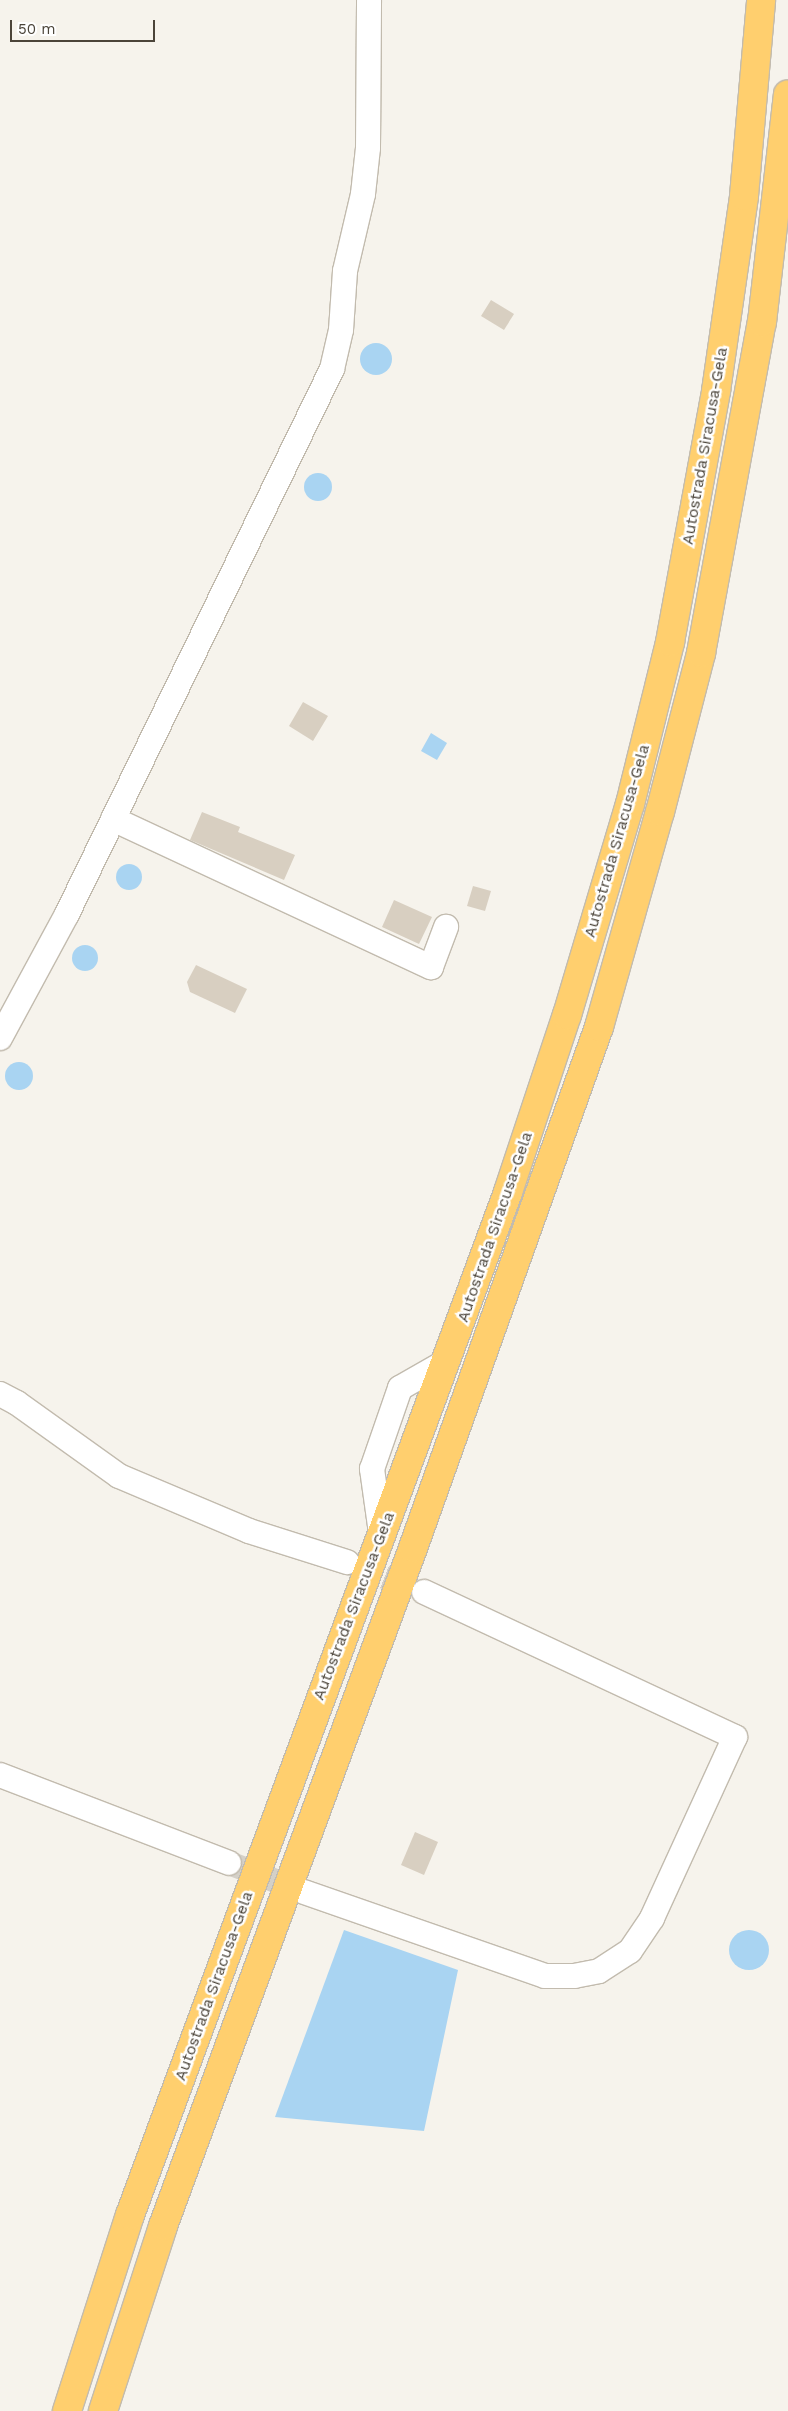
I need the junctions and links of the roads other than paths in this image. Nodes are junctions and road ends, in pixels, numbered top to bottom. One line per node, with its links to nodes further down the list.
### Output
1 (369, 0): 4 (street)
2 (761, 0): 13 (highway, Autostrada Siracusa-Gela)
3 (788, 94): 14 (highway, Autostrada Siracusa-Gela)
4 (113, 819): 5 (street); 6 (street)
5 (446, 927)
6 (0, 1038)
7 (0, 1394): 8 (street)
8 (347, 1562)
9 (424, 1592): 12 (street)
10 (0, 1775): 11 (street)
11 (230, 1864)
12 (304, 1892)
13 (67, 2411)
14 (103, 2411)

